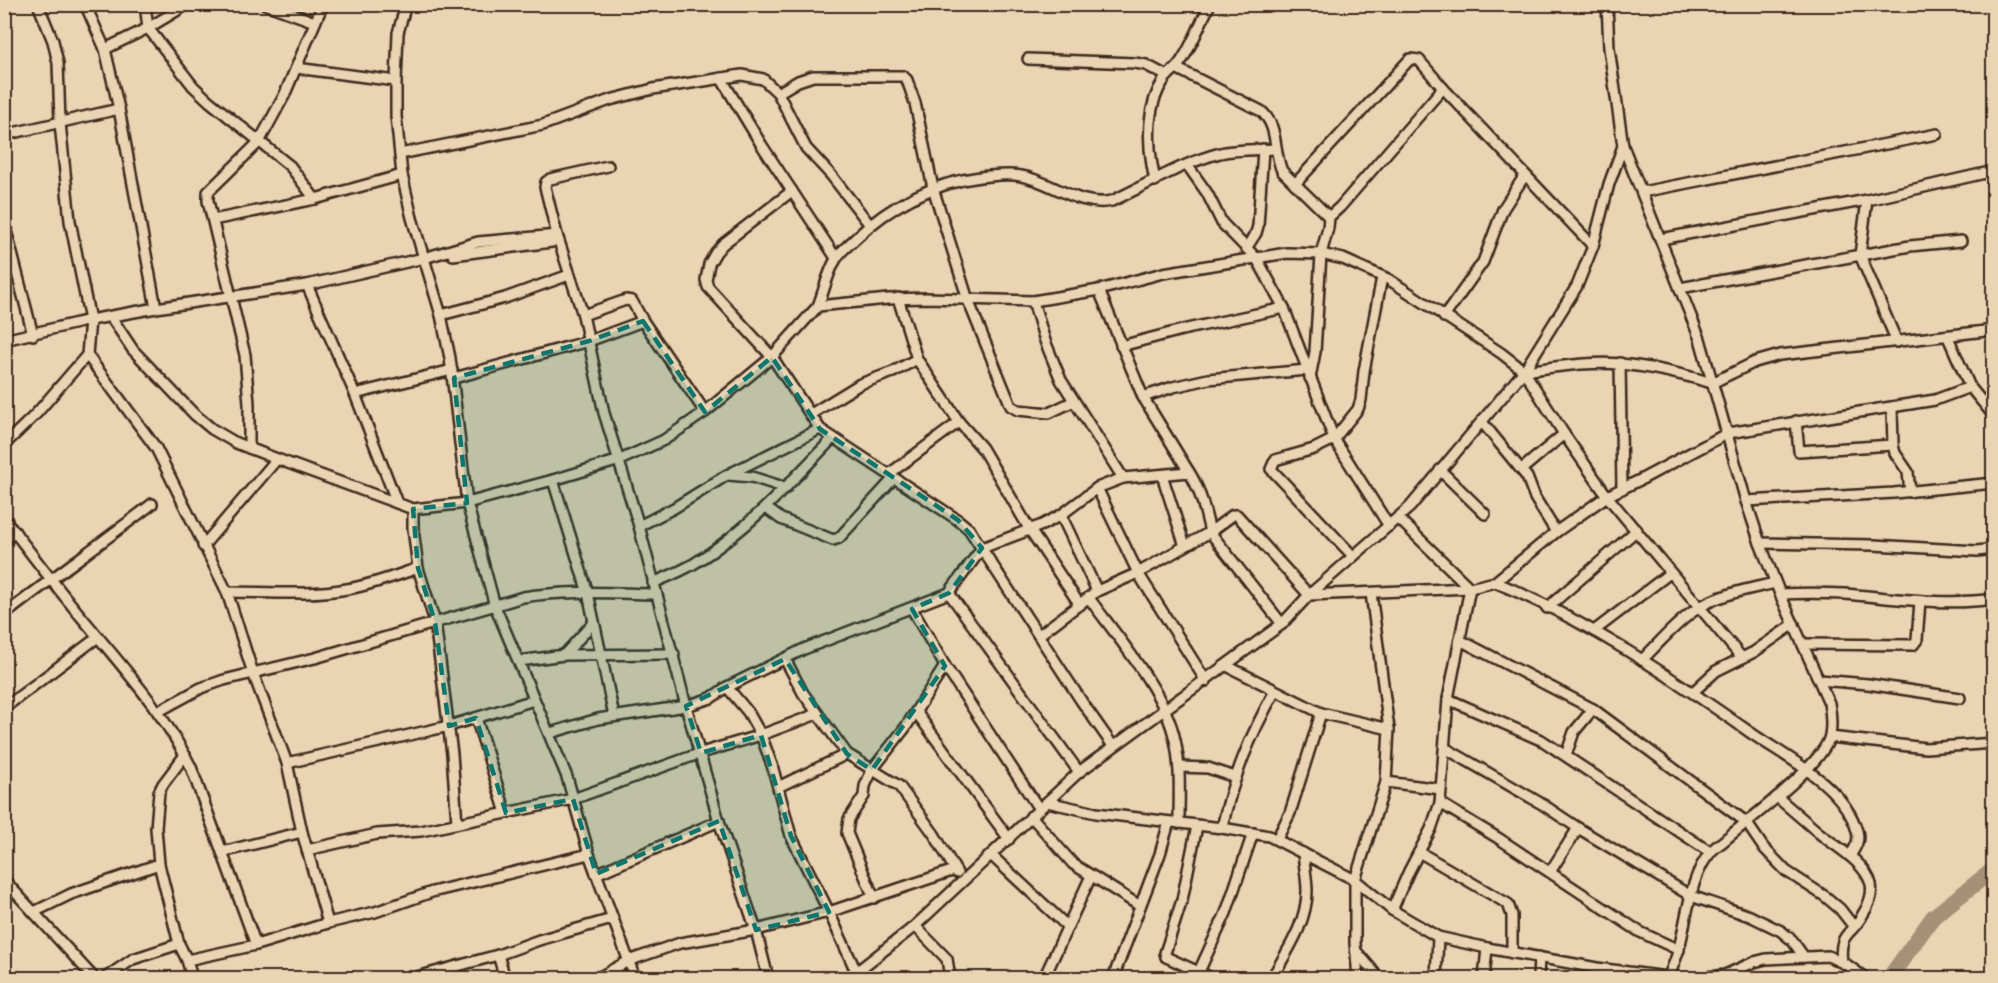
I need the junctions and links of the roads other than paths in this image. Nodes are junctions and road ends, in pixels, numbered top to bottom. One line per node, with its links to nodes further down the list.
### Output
1 (38, 4): 22 (street)
2 (85, 4): 12 (street)
3 (145, 4): 11 (street)
4 (188, 4): 11 (street)
5 (265, 4): 10 (street)
6 (323, 4): 10 (street)
7 (406, 4): 18 (street)
8 (1210, 4): 15 (street)
9 (1607, 4): 26 (street)
10 (315, 22): 14 (street)
11 (148, 28): 12 (street); 25 (street)
12 (105, 49): 21 (street)
13 (1028, 59): 16 (street)
14 (296, 68): 18 (street); 25 (street)
15 (1176, 68): 16 (street); 28 (street)
16 (1167, 76): 35 (street)
17 (721, 78): 20 (street); 29 (street); 38 (street)
18 (396, 81): 29 (street)
19 (1443, 88): 34 (street); 36 (street); 42 (street)
20 (778, 93): 37 (street); 45 (street)
21 (119, 109): 22 (street); 66 (street)
22 (60, 123): 24 (street); 72 (street)
23 (1937, 134): 39 (street)
24 (4, 135)
25 (259, 142): 40 (street); 43 (street)
26 (1623, 146): 39 (street); 49 (street)
27 (1263, 149): 28 (street); 31 (street); 50 (street)
28 (1276, 149): 36 (street)
29 (400, 154): 33 (street)
30 (608, 166): 46 (street)
31 (1188, 166): 35 (street); 50 (street)
32 (1994, 171): 41 (street)
33 (402, 175): 40 (street); 53 (street)
34 (1525, 175): 49 (street); 71 (street)
35 (1155, 181): 37 (street)
36 (1295, 184): 42 (street)
37 (933, 188): 45 (street); 63 (street)
38 (792, 191): 54 (street); 82 (street)
39 (1642, 192): 47 (street)
40 (315, 198): 43 (street)
41 (1867, 200): 47 (street); 52 (street)
42 (1329, 217): 51 (street)
43 (213, 220): 61 (street)
44 (4, 222): 75 (street)
45 (870, 225): 54 (street)
46 (557, 238): 53 (street); 56 (street)
47 (1661, 239): 59 (street)
48 (1961, 241): 52 (street)
49 (1593, 246): 85 (street)
50 (1247, 247): 55 (street)
51 (1321, 254): 55 (street); 57 (street); 87 (street)
52 (1860, 255): 59 (street); 79 (street)
53 (424, 258): 58 (street); 68 (street)
54 (836, 258): 65 (street)
55 (1257, 259): 60 (street); 67 (street)
56 (570, 275): 68 (street); 69 (street)
57 (1382, 277): 71 (street); 104 (street)
58 (307, 285): 61 (street); 90 (street)
59 (1680, 288): 88 (street)
60 (1099, 290): 64 (street); 80 (street)
61 (230, 298): 66 (street); 107 (street)
62 (898, 298): 63 (street); 65 (street); 83 (street)
63 (968, 300): 64 (street); 92 (street)
64 (1033, 302): 92 (street)
65 (818, 306): 82 (street)
66 (156, 308): 70 (street)
67 (1284, 308): 80 (street); 87 (street)
68 (441, 315): 86 (street)
69 (582, 315): 73 (street); 78 (street)
70 (111, 317): 72 (street); 107 (street)
71 (1444, 317): 85 (street)
72 (90, 321): 75 (street); 81 (street)
73 (643, 321): 78 (street); 94 (street)
74 (1994, 330): 76 (street)
75 (33, 335): 77 (street)
76 (1948, 337): 79 (street); 89 (street)
77 (4, 340)
78 (589, 341): 86 (street); 109 (street)
79 (1897, 342): 88 (street)
80 (1121, 346): 91 (street)
81 (87, 355): 106 (street); 143 (street)
82 (772, 357): 94 (street); 95 (street)
83 (917, 359): 95 (street); 98 (street)
84 (1620, 363): 85 (street); 88 (street); 121 (street)
85 (1524, 371): 99 (street); 102 (street)
86 (453, 374): 90 (street); 126 (street)
87 (1308, 374): 91 (street); 104 (street)
88 (1712, 382): 101 (street)
89 (1971, 387): 93 (street); 96 (street)
90 (355, 394): 125 (street)
91 (1143, 397): 112 (street)
92 (1074, 401): 116 (street)
93 (1892, 408): 97 (street); 105 (street)
94 (705, 412): 109 (street)
95 (811, 414): 100 (street)
96 (1994, 416)
97 (1796, 421): 101 (street); 105 (street)
98 (959, 422): 115 (street); 136 (street)
99 (1482, 422): 110 (street); 111 (street)
100 (820, 429): 103 (street); 113 (street)
101 (1728, 433): 121 (street); 124 (street)
102 (1564, 434): 110 (street); 123 (street)
103 (833, 438): 115 (street); 119 (street)
104 (1334, 439): 135 (street); 147 (street)
105 (1893, 445): 122 (street)
106 (4, 446)
107 (249, 448): 108 (street)
108 (277, 459): 125 (street); 143 (street)
109 (620, 460): 117 (street); 134 (street)
110 (1522, 469): 140 (street)
111 (1440, 470): 130 (street); 133 (street)
112 (1189, 472): 114 (street); 139 (street)
113 (728, 475): 119 (street); 134 (street)
114 (1162, 475): 116 (street); 144 (street)
115 (892, 476): 128 (street); 145 (street)
116 (1123, 478): 120 (street)
117 (553, 480): 126 (street); 158 (street)
118 (1994, 483): 122 (street)
119 (786, 488): 128 (street)
120 (1097, 488): 131 (street); 149 (street)
121 (1622, 489): 123 (street)
122 (1910, 492): 124 (street)
123 (1607, 496): 137 (street); 140 (street)
124 (1746, 501): 142 (street)
125 (397, 503): 129 (street)
126 (467, 503): 129 (street); 168 (street)
127 (152, 504): 151 (street)
128 (766, 508): 153 (street)
129 (412, 509): 148 (street)
130 (1485, 514)
131 (1061, 515): 136 (street); 156 (street)
132 (4, 518): 138 (street)
133 (1398, 518): 135 (street); 155 (street)
134 (639, 526): 153 (street)
135 (1389, 526): 147 (street)
136 (1030, 530): 145 (street); 167 (street)
137 (1637, 530): 150 (street); 169 (street)
138 (15, 532): 141 (street); 151 (street)
139 (1210, 532): 144 (street); 163 (street); 175 (street)
140 (1556, 532): 152 (street)
141 (4, 541)
142 (1760, 543): 146 (street); 154 (street)
143 (203, 546): 157 (street)
144 (1185, 546): 149 (street)
145 (982, 548): 159 (street); 178 (street)
146 (1994, 549)
147 (1353, 556): 163 (street)
148 (418, 568): 157 (street); 173 (street)
149 (1138, 573): 156 (street); 193 (street)
150 (1670, 573): 170 (street); 177 (street)
151 (50, 579): 172 (street); 179 (street)
152 (1495, 582): 155 (street); 169 (street)
153 (653, 583): 161 (street)
154 (1775, 583): 162 (street); 170 (street)
155 (1470, 588): 160 (street); 180 (street)
156 (1097, 591): 164 (street)
157 (227, 592): 191 (street)
158 (588, 593): 161 (street); 168 (street); 174 (street)
159 (949, 593): 171 (street); 226 (street)
160 (1371, 593): 163 (street); 211 (street)
161 (656, 594): 182 (street)
162 (1780, 594): 166 (street); 176 (street)
163 (1309, 595): 175 (street)
164 (1089, 598): 167 (street); 202 (street)
165 (1994, 599): 166 (street)
166 (1920, 601): 181 (street)
167 (1080, 605): 178 (street)
168 (495, 606): 173 (street); 188 (street)
169 (1547, 608): 177 (street)
170 (1700, 608): 185 (street); 187 (street)
171 (912, 609): 186 (street); 189 (street)
172 (4, 615)
173 (435, 622): 191 (street); 210 (street)
174 (594, 622): 183 (street); 184 (street)
175 (1282, 624): 190 (street)
176 (1794, 624): 181 (street); 185 (street)
177 (1594, 631): 187 (street)
178 (1039, 635): 216 (street)
179 (98, 637): 201 (street); 204 (street)
180 (1460, 640): 198 (street); 203 (street)
181 (1803, 644): 192 (street)
182 (674, 654): 184 (street); 200 (street)
183 (564, 655): 184 (street); 188 (street)
184 (601, 655): 208 (street)
185 (1742, 658): 196 (street)
186 (785, 659): 194 (street); 207 (street)
187 (1642, 660): 196 (street)
188 (519, 661): 199 (street)
189 (945, 666): 205 (street); 236 (street)
190 (1227, 666): 193 (street); 195 (street)
191 (253, 673): 204 (street); 222 (street)
192 (1819, 680): 197 (street); 214 (street)
193 (1206, 681): 202 (street)
194 (728, 687): 200 (street); 213 (street)
195 (1275, 691): 206 (street); 227 (street)
196 (1692, 692): 224 (street)
197 (1960, 698)
198 (1448, 699): 217 (street); 221 (street)
199 (534, 700): 209 (street); 212 (street)
200 (686, 706): 208 (street); 218 (street)
201 (4, 708)
202 (1165, 708): 216 (street); 223 (street)
203 (1593, 709): 221 (street); 239 (street)
204 (159, 711): 220 (street)
205 (916, 712): 225 (street); 246 (street)
206 (1321, 713): 211 (street); 247 (street)
207 (817, 714): 213 (street); 219 (street)
208 (614, 716): 212 (street)
209 (476, 718): 210 (street); 235 (street)
210 (449, 726): 222 (street); 240 (street)
211 (1389, 729): 228 (street)
212 (550, 733): 232 (street)
213 (761, 735): 218 (street); 229 (street)
214 (1830, 737): 215 (street); 224 (street)
215 (1994, 744)
216 (1113, 746): 226 (street)
217 (1445, 748): 230 (street); 243 (street)
218 (701, 753): 232 (street); 237 (street)
219 (847, 754): 225 (street); 229 (street)
220 (185, 755): 249 (street); 256 (street)
221 (1566, 755): 251 (street)
222 (286, 763): 244 (street)
223 (1179, 767): 227 (street); 238 (street)
224 (1807, 769): 231 (street); 255 (street)
225 (872, 770): 257 (street); 265 (street)
226 (1079, 772): 233 (street)
227 (1235, 777): 242 (street)
228 (1386, 782): 230 (street); 262 (street)
229 (778, 787): 269 (street)
230 (1441, 789): 234 (street)
231 (1777, 797): 239 (street); 255 (street)
232 (573, 799): 235 (street); 253 (street)
233 (1047, 802): 236 (street); 238 (street)
234 (1440, 803): 250 (street); 258 (street)
235 (506, 813): 240 (street)
236 (1035, 813): 246 (street); 260 (street)
237 (719, 821): 259 (street); 275 (street)
238 (1174, 822): 241 (street); 266 (street)
239 (1746, 822): 251 (street); 274 (street)
240 (457, 823): 248 (street)
241 (1197, 826): 242 (street); 290 (street)
242 (1222, 828): 245 (street)
243 (1578, 828): 258 (street); 264 (street)
244 (303, 832): 248 (street); 249 (street)
245 (1253, 833): 247 (street); 290 (street)
246 (1009, 839): 254 (street)
247 (1277, 839): 252 (street)
248 (307, 849): 271 (street)
249 (222, 852): 278 (street)
250 (1419, 852): 267 (street); 282 (street)
251 (1710, 852): 264 (street)
252 (1303, 853): 262 (street); 306 (street)
253 (589, 854): 259 (street); 271 (street)
254 (992, 855): 263 (street); 273 (street)
255 (1850, 856): 274 (street)
256 (159, 864): 268 (street); 277 (street)
257 (955, 870): 263 (street); 265 (street)
258 (1550, 872): 280 (street)
259 (596, 873): 270 (street)
260 (1091, 876): 266 (street); 273 (street)
261 (4, 880): 268 (street)
262 (1355, 880): 267 (street); 281 (street)
263 (963, 882): 272 (street)
264 (1691, 896): 280 (street); 285 (street)
265 (874, 898): 269 (street)
266 (1140, 906): 304 (street)
267 (1392, 910): 276 (street)
268 (34, 912): 293 (street)
269 (830, 912): 275 (street); 291 (street)
270 (612, 919): 283 (street); 287 (street)
271 (328, 923): 278 (street)
272 (915, 926): 291 (street); 302 (street)
273 (1068, 927): 303 (street)
274 (1854, 927): 288 (street)
275 (756, 930): 287 (street); 300 (street)
276 (1438, 937): 279 (street); 309 (street)
277 (179, 944): 286 (street); 294 (street)
278 (256, 945): 286 (street)
279 (1487, 948): 282 (street); 310 (street)
280 (1679, 950): 313 (street)
281 (1356, 951): 307 (street); 308 (street)
282 (1512, 953): 284 (street)
283 (498, 955): 296 (street); 297 (street)
284 (1539, 957): 289 (street); 311 (street)
285 (1804, 957): 288 (street); 292 (street)
286 (187, 960): 295 (street)
287 (628, 961): 298 (street); 299 (street)
288 (1842, 962): 316 (street)
289 (1597, 968): 312 (street); 313 (street)
290 (1198, 975): 305 (street)
291 (857, 976): 301 (street)
292 (1726, 977): 315 (street)
293 (94, 978)
294 (105, 978)
295 (192, 978)
296 (413, 978)
297 (505, 978)
298 (598, 978)
299 (634, 978)
300 (768, 978)
301 (844, 978)
302 (950, 978)
303 (1044, 978)
304 (1113, 978)
305 (1212, 978)
306 (1272, 978)
307 (1358, 978)
308 (1379, 978)
309 (1436, 978)
310 (1484, 978)
311 (1538, 978)
312 (1595, 978)
313 (1668, 978): 314 (street)
314 (1675, 978)
315 (1698, 978)
316 (1865, 978)

